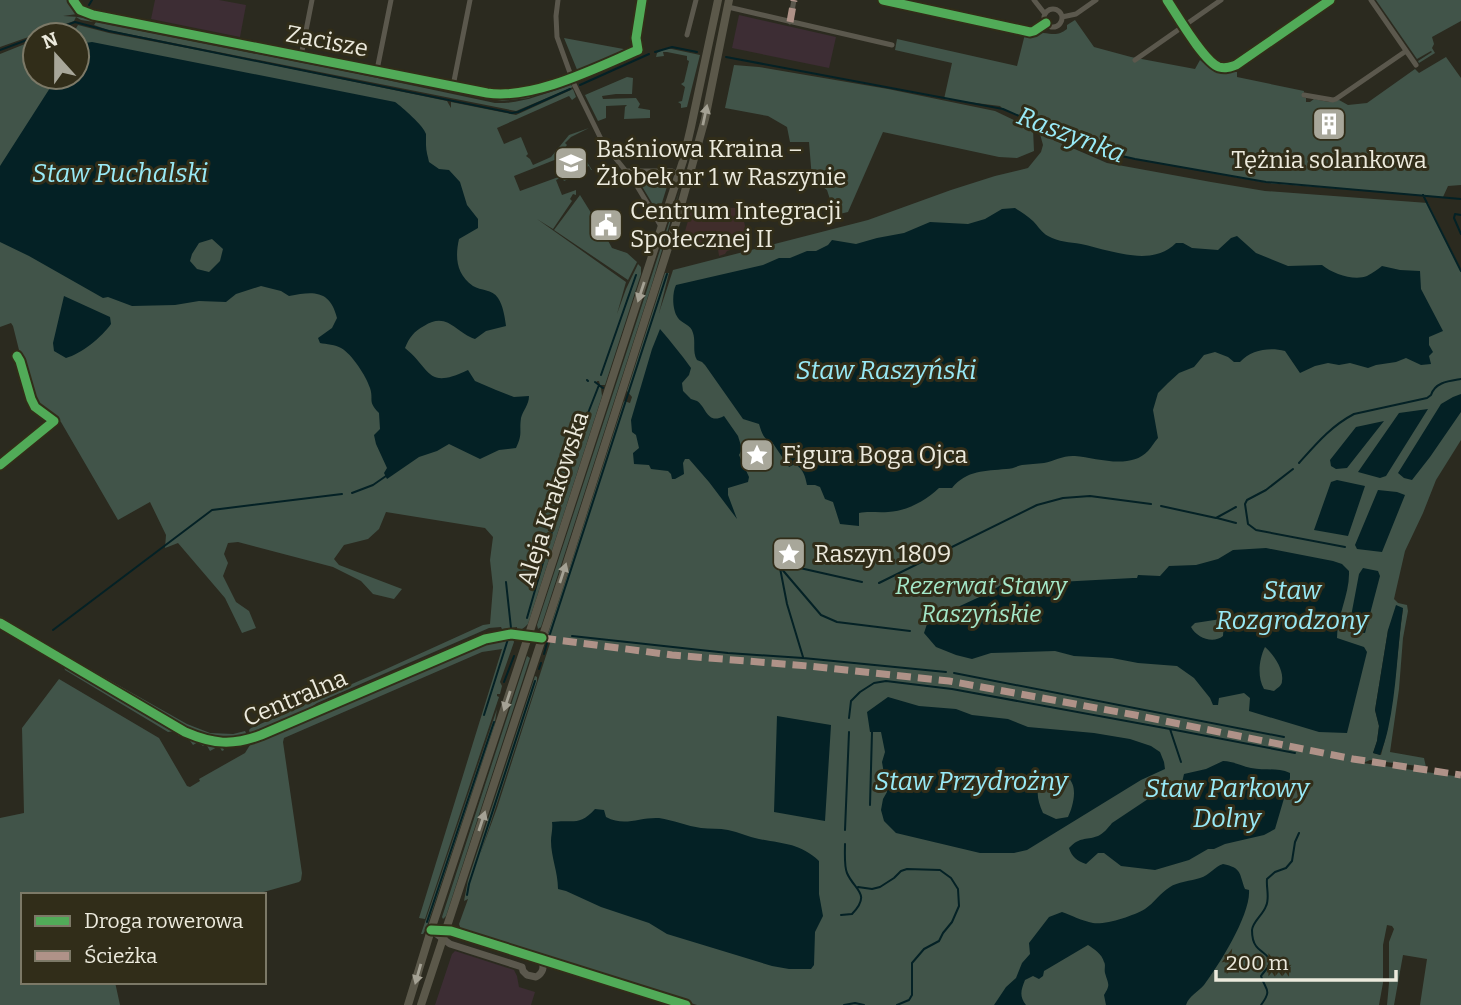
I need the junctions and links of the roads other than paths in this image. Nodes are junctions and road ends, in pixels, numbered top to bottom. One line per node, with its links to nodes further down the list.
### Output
1 (73, 0): 26 (street, Zacisze)
2 (312, 0): 26 (street)
3 (391, 0): 29 (street)
4 (470, 0): 31 (street)
5 (558, 0): 30 (street)
6 (642, 0): 30 (street, Zacisze)
7 (696, 0): 23 (street)
8 (718, 0): 35 (main road, Aleja Krakowska)
9 (794, 0): 20 (street)
10 (883, 0): 21 (street)
11 (1034, 0): 18 (street)
12 (1096, 0): 19 (street)
13 (1167, 0): 22 (street)
14 (1221, 0): 22 (street)
15 (1330, 0): 22 (street)
16 (1371, 0): 25 (street)
17 (729, 4): 20 (street); 36 (main road, Aleja Krakowska, one-way to 17)
18 (1045, 14): 19 (street); 21 (street)
19 (1062, 17): 21 (street)
20 (790, 22): 24 (street)
21 (1046, 23)
22 (1184, 26): 27 (street)
23 (687, 35)
24 (892, 45)
25 (1406, 51): 28 (street); 32 (street)
26 (301, 56): 29 (street, Zacisze)
27 (1135, 60)
28 (1416, 65)
29 (377, 71): 31 (street, Zacisze)
30 (571, 78): 31 (street, Zacisze); 33 (street)
31 (453, 86)
32 (1304, 95)
33 (626, 171): 34 (street); 37 (street)
34 (647, 171): 35 (street); 37 (street)
35 (678, 174): 36 (street); 38 (main road, Aleja Krakowska)
36 (689, 181): 43 (main road, Aleja Krakowska, one-way to 36)
37 (636, 184): 38 (street)
38 (662, 228): 42 (main road, Aleja Krakowska, one-way to 42)
39 (17, 356): 40 (street)
40 (0, 465)
41 (0, 623): 42 (street, Centralna)
42 (528, 636): 43 (street, Centralna); 44 (main road, Aleja Krakowska, one-way to 44)
43 (542, 638): 45 (main road, Aleja Krakowska, one-way to 43)
44 (431, 930): 45 (street); 46 (main road, Aleja Krakowska)
45 (445, 934): 47 (main road, Aleja Krakowska); 48 (street); 51 (street)
46 (427, 942): 47 (main road); 53 (main road, Aleja Krakowska, one-way to 53)
47 (438, 956): 54 (main road, Aleja Krakowska)
48 (530, 957): 49 (street); 51 (street)
49 (541, 960): 50 (street); 52 (street)
50 (561, 966): 52 (street); 55 (street)
51 (522, 967): 52 (street)
52 (542, 971)
53 (408, 1005)
54 (421, 1005)
55 (687, 1005)

